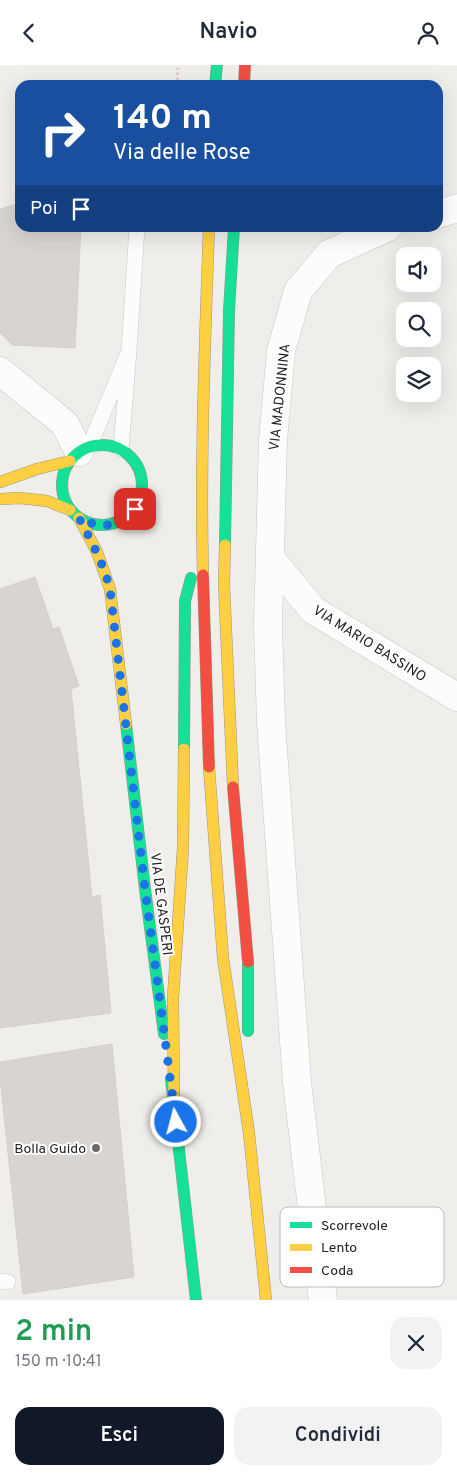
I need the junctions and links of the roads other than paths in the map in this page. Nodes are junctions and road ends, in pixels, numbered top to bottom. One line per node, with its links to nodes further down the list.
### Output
1 (217, 65): 3 (main road)
2 (246, 65): 4 (main road)
3 (216, 80)
4 (244, 80)
5 (457, 208): 6 (street)
6 (443, 212)
7 (137, 232): 11 (lane)
8 (209, 232): 19 (main road)
9 (234, 232): 23 (main road)
10 (377, 232): 20 (street, VIA MADONNINA)
11 (129, 351): 13 (lane); 14 (lane)
12 (0, 371): 14 (street)
13 (121, 449): 14 (main road); 18 (main road)
14 (79, 453): 15 (main road); 17 (main road)
15 (0, 482)
16 (0, 499): 17 (main road)
17 (70, 510): 18 (main road)
18 (79, 518): 22 (main road, VIA DE GASPERI)
19 (202, 533): 22 (main road); 23 (main road)
20 (271, 559): 21 (street, VIA MARIO BASSINO); 24 (street, VIA MADONNINA)
21 (457, 697)
22 (174, 1102): 26 (main road, VIA DE GASPERI)
23 (249, 1133): 27 (main road)
24 (311, 1207)
25 (321, 1287): 28 (street, VIA MADONNINA)
26 (196, 1300)
27 (266, 1300)
28 (322, 1300)

